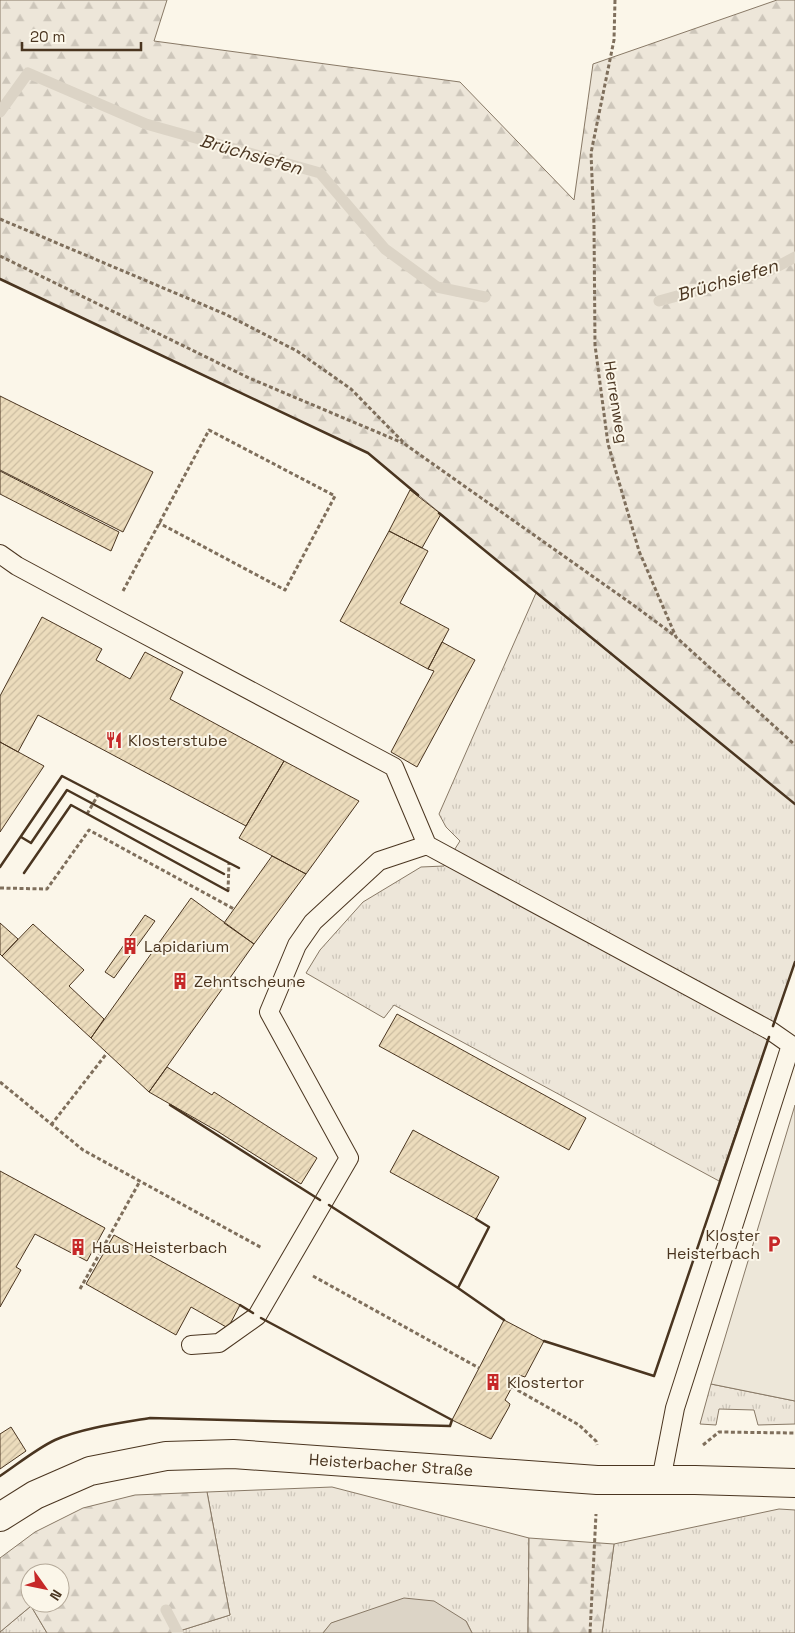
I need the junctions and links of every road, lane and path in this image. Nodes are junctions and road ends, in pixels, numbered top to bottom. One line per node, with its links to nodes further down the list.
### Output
1 (616, 0): 8 (path, Herrenweg)
2 (0, 219): 4 (path)
3 (0, 256): 4 (path)
4 (406, 445): 8 (path)
5 (159, 523): 5 (path); 7 (path)
6 (0, 554): 7 (lane)
7 (110, 616): 12 (lane)
8 (676, 637): 9 (path, Herrenweg)
9 (795, 746)
10 (98, 795): 11 (path)
11 (87, 814)
12 (427, 845): 21 (lane); 27 (lane)
13 (229, 863): 15 (path)
14 (0, 888): 16 (path)
15 (228, 891)
16 (234, 909)
17 (107, 1053): 19 (path)
18 (0, 1082): 19 (path)
19 (51, 1124): 20 (path)
20 (140, 1181): 21 (path); 22 (path)
21 (288, 1262): 23 (lane); 24 (path)
22 (80, 1289)
23 (191, 1345)
24 (479, 1368)
25 (512, 1387): 26 (path)
26 (597, 1480): 27 (main road, Heisterbacher Straße); 29 (main road, Heisterbacher Straße); 30 (path)
27 (661, 1480): 28 (main road, Heisterbacher Straße)
28 (795, 1483)
29 (0, 1517)
30 (590, 1633)

